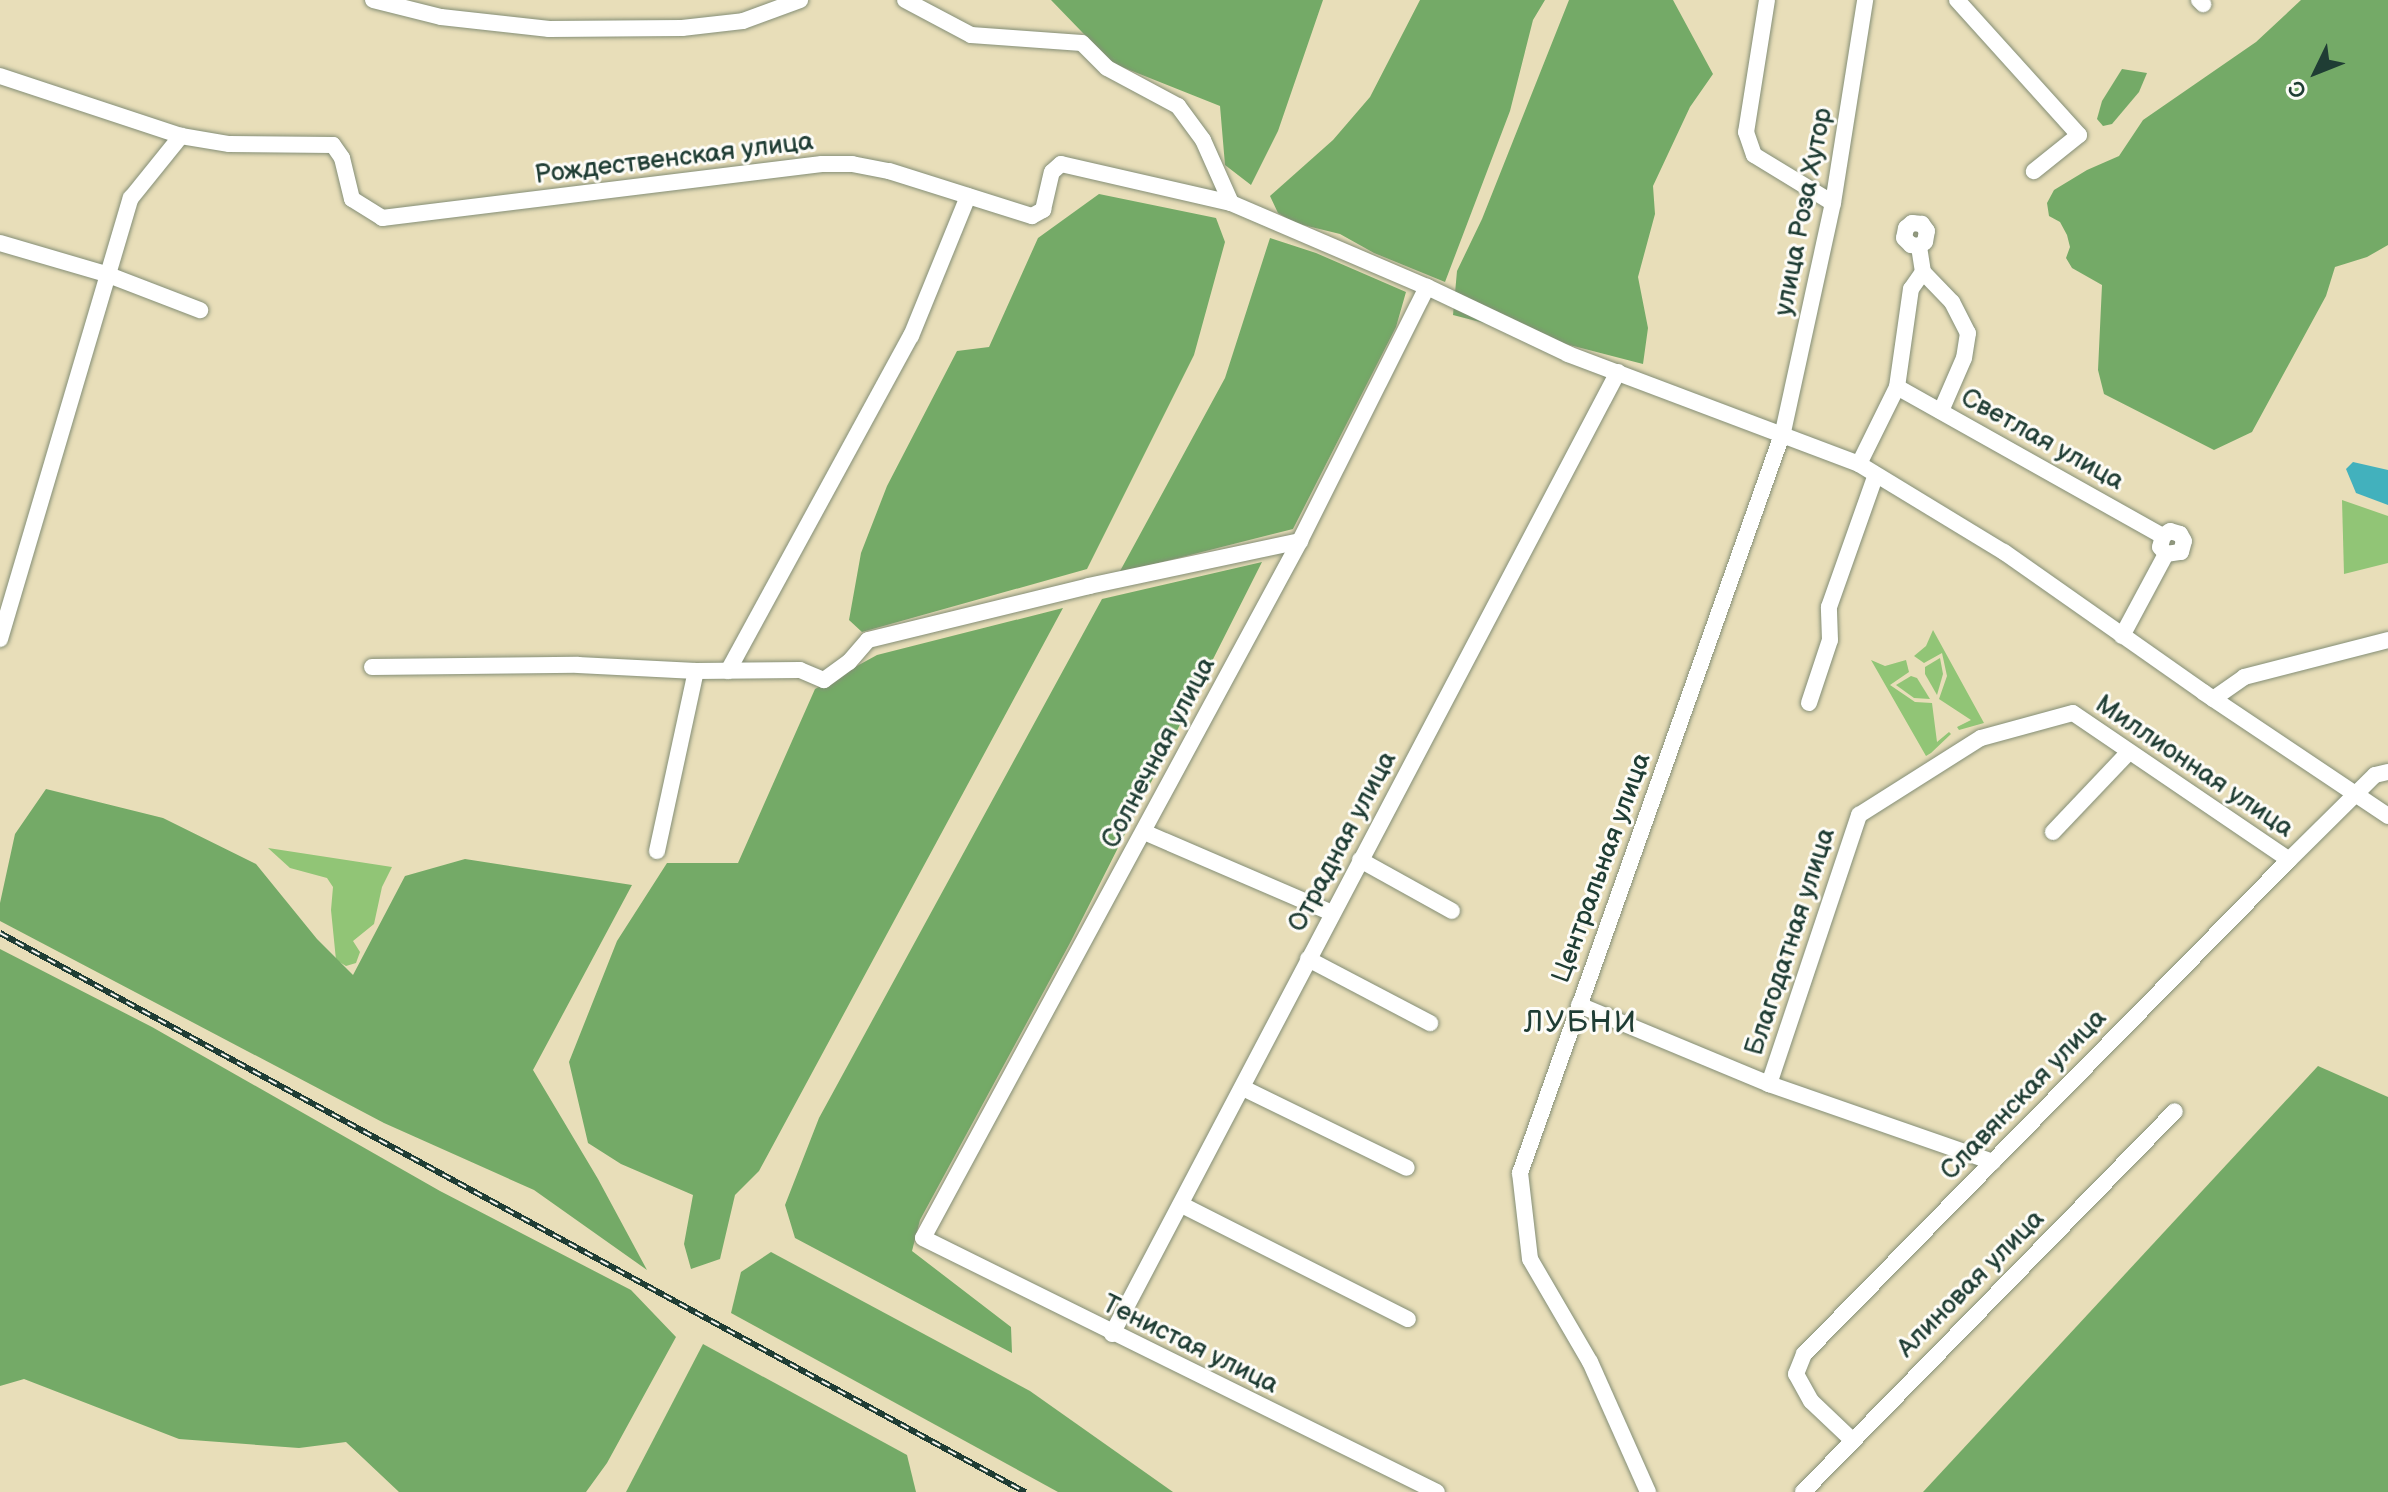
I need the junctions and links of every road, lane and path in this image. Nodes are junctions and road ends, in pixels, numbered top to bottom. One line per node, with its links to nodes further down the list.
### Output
1 (373, 0): 2 (street)
2 (800, 0)
3 (905, 0): 11 (street)
4 (1767, 0): 12 (street)
5 (1865, 0): 12 (street, улица Роза Хутор)
6 (1957, 0): 9 (street)
7 (0, 76): 8 (street)
8 (181, 136): 10 (street, Рождественская улица); 16 (street)
9 (2034, 171)
10 (968, 196): 11 (street, Рождественская улица); 31 (street)
11 (1231, 203): 17 (street)
12 (1833, 203): 22 (street, улица Роза Хутор)
13 (0, 243): 16 (street)
14 (1919, 246): 15 (street)
15 (1923, 272): 20 (street); 21 (street)
16 (106, 274): 18 (street); 27 (street)
17 (1427, 287): 19 (street); 25 (street, Солнечная улица)
18 (200, 310)
19 (1618, 372): 22 (street); 42 (street, Отрадная улица)
20 (1897, 387): 21 (street, Светлая улица); 23 (street)
21 (1941, 411): 26 (street, Светлая улица)
22 (1783, 432): 23 (street); 47 (street, Центральная улица)
23 (1859, 464): 24 (street)
24 (1875, 477): 26 (street); 33 (street)
25 (1300, 541): 31 (street); 39 (street, Солнечная улица)
26 (2122, 636): 32 (street)
27 (0, 639)
28 (2388, 640): 32 (street)
29 (372, 667): 30 (street)
30 (696, 671): 31 (street); 41 (street)
31 (728, 671)
32 (2208, 696): 37 (street)
33 (1809, 703)
34 (2073, 713): 35 (street, Миллионная улица); 49 (street, Благодатная улица)
35 (2128, 753): 40 (street); 43 (street, Миллионная улица)
36 (2388, 772): 37 (street, Славянская улица)
37 (2356, 794): 38 (street); 43 (street, Славянская улица)
38 (2388, 816)
39 (1144, 832): 45 (street); 55 (street, Солнечная улица)
40 (2053, 832)
41 (657, 851)
42 (1360, 860): 44 (street); 45 (street, Отрадная улица)
43 (2289, 860): 52 (street, Славянская улица)
44 (1452, 911)
45 (1332, 913): 46 (street, Отрадная улица)
46 (1308, 959): 48 (street); 50 (street, Отрадная улица)
47 (1579, 1005): 49 (street); 60 (street, Центральная улица)
48 (1430, 1023)
49 (1769, 1084): 52 (street)
50 (1243, 1088): 53 (street); 54 (street, Отрадная улица)
51 (2175, 1111): 58 (street, Алиновая улица)
52 (1993, 1162): 58 (street, Славянская улица)
53 (1407, 1168)
54 (1182, 1205): 56 (street); 57 (street, Отрадная улица)
55 (923, 1238): 57 (street, Тенистая улица)
56 (1408, 1319)
57 (1112, 1334): 59 (street, Тенистая улица)
58 (1851, 1439): 61 (street, Алиновая улица)
59 (1437, 1492)
60 (1648, 1492)
61 (1803, 1492)

